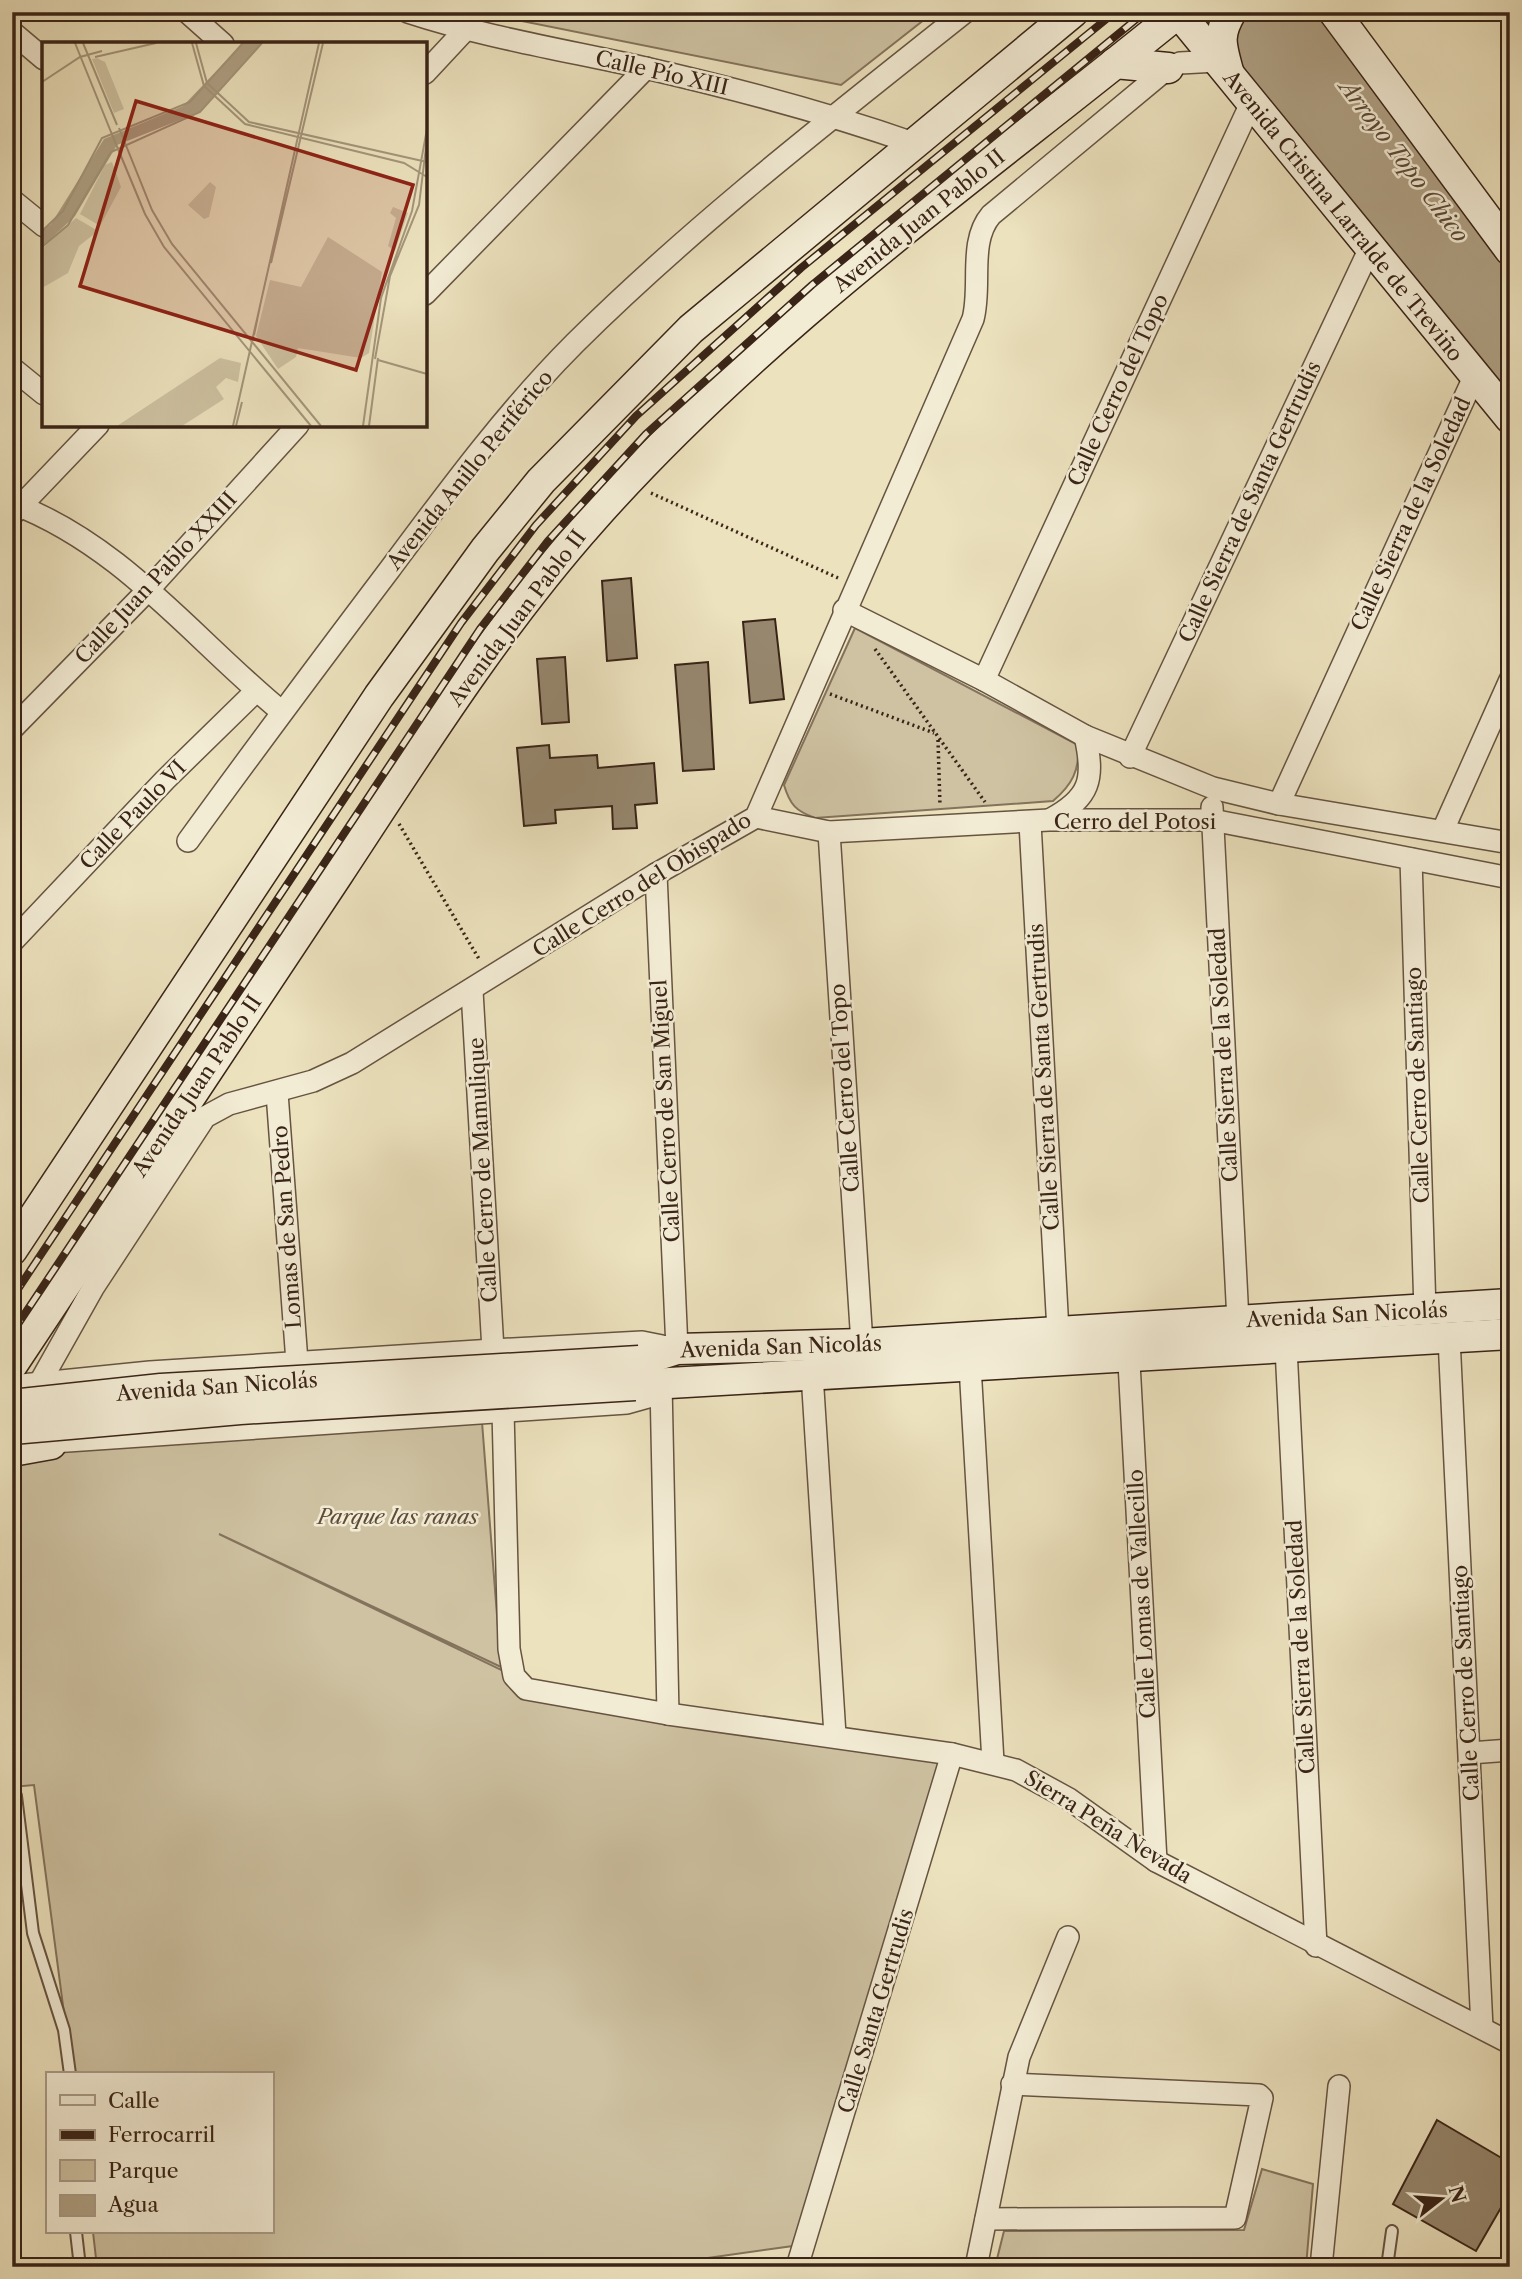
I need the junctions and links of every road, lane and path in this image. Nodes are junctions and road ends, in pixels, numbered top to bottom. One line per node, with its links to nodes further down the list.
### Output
1 (187, 12): 11 (street)
2 (408, 12): 8 (street, Calle Pío XIII)
3 (964, 12): 19 (street, Avenida Anillo Periférico)
4 (1073, 12): 9 (main road)
5 (1179, 12): 13 (main road, Avenida Cristina Larralde de Treviño); 14 (main road, Avenida Juan Pablo II)
6 (1231, 12): 13 (main road)
7 (1345, 16): 24 (main road)
8 (468, 21): 15 (street, Calle Pío XIII); 17 (street)
9 (1041, 23): 20 (main road)
10 (12, 32): 12 (street)
11 (221, 42)
12 (42, 58)
13 (1223, 60): 16 (street); 18 (main road, Avenida Cristina Larralde de Treviño)
14 (1115, 63): 16 (main road); 32 (main road, Avenida Juan Pablo II)
15 (646, 68): 19 (street, Calle Pío XIII); 25 (street)
16 (1168, 68): 34 (street, Calle Cerro del Obispado)
17 (427, 71)
18 (1252, 101): 23 (main road, Avenida Cristina Larralde de Treviño); 38 (street, Calle Cerro del Topo)
19 (835, 115): 20 (street, Calle Pío XIII); 42 (street, Avenida Anillo Periférico)
20 (913, 143): 65 (main road)
21 (12, 200): 22 (street)
22 (42, 224)
23 (1370, 248): 27 (main road, Avenida Cristina Larralde de Treviño); 46 (street, Calle Sierra de Santa Gertrudis)
24 (1510, 250)
25 (427, 292)
26 (12, 368): 28 (street)
27 (1474, 377): 29 (main road, Avenida Cristina Larralde de Treviño); 48 (street, Calle Sierra de la Soledad)
28 (42, 392)
29 (1510, 418)
30 (296, 427): 35 (street, Calle Juan Pablo XXIII)
31 (89, 428): 33 (street)
32 (627, 482): 34 (path); 49 (main road, Avenida Juan Pablo II)
33 (15, 508): 35 (street)
34 (855, 585): 36 (street, Calle Cerro del Obispado)
35 (150, 588): 41 (street); 43 (street, Calle Juan Pablo XXIII)
36 (844, 610): 38 (street, Cerro del Potosi); 40 (street, Calle Cerro del Obispado)
37 (873, 646): 44 (path)
38 (984, 680): 45 (street, Cerro del Potosi)
39 (1510, 680): 55 (street)
40 (812, 687): 44 (path); 50 (street, Calle Cerro del Obispado)
41 (256, 691): 42 (street); 62 (street, Calle Paulo VI)
42 (282, 712): 57 (street, Avenida Anillo Periférico)
43 (12, 729)
44 (937, 736): 53 (path); 54 (path)
45 (1086, 736): 46 (street, Cerro del Potosi); 52 (street)
46 (1130, 757): 47 (street, Cerro del Potosi)
47 (1213, 788): 48 (street, Cerro del Potosi); 51 (street, Calle Sierra de la Soledad)
48 (1279, 804): 55 (street, Cerro del Potosi)
49 (381, 808): 63 (path); 78 (main road, Avenida Juan Pablo II)
50 (756, 817): 56 (street, Cerro del Potosi); 60 (street, Calle Cerro del Obispado)
51 (1212, 820): 52 (street, Cerro del Potosi); 59 (street, Cerro del Potosi); 68 (street, Calle Sierra de la Soledad)
52 (1040, 822): 53 (street, Cerro del Potosi); 69 (street, Calle Sierra de Santa Gertrudis)
53 (1000, 823): 54 (street, Cerro del Potosi)
54 (940, 827): 56 (street, Cerro del Potosi)
55 (1443, 830): 58 (street, Cerro del Potosi)
56 (829, 832): 73 (street, Calle Cerro del Topo)
57 (188, 841)
58 (1510, 843)
59 (1411, 859): 61 (street, Cerro del Potosi); 67 (street, Calle Cerro de Santiago)
60 (656, 874): 63 (street, Calle Cerro del Obispado); 74 (street, Calle Cerro de San Miguel)
61 (1510, 878)
62 (12, 942)
63 (481, 985): 64 (street, Calle Cerro del Obispado); 76 (street, Calle Cerro de Mamulique)
64 (277, 1093): 77 (street, Lomas de San Pedro); 82 (street, Calle Cerro del Obispado)
65 (12, 1250)
66 (1510, 1304): 67 (main road, Avenida San Nicolás)
67 (1425, 1311): 68 (main road, Avenida San Nicolás)
68 (1238, 1321): 72 (main road, Avenida San Nicolás)
69 (1058, 1331): 72 (main road, Avenida San Nicolás); 73 (main road, Avenida San Nicolás)
70 (1510, 1334): 71 (main road, Avenida San Nicolás)
71 (1449, 1338): 75 (main road, Avenida San Nicolás); 90 (street, Calle Cerro de Santiago)
72 (1128, 1342): 75 (main road, Avenida San Nicolás); 79 (main road, Avenida San Nicolás); 94 (street, Calle Lomas de Vallecillo)
73 (862, 1344): 74 (main road, Avenida San Nicolás)
74 (677, 1349): 76 (street); 81 (main road, Avenida San Nicolás)
75 (1286, 1349): 96 (street, Calle Sierra de la Soledad)
76 (493, 1350): 77 (street)
77 (297, 1362): 82 (street)
78 (12, 1365)
79 (970, 1366): 80 (main road, Avenida San Nicolás); 92 (street)
80 (812, 1374): 81 (main road, Avenida San Nicolás); 88 (street)
81 (645, 1377): 84 (main road, Avenida San Nicolás, bridge); 85 (street); 86 (main road, Avenida San Nicolás, bridge); 87 (street)
82 (39, 1384): 83 (street); 86 (street, Calle Cerro del Obispado)
83 (12, 1386)
84 (12, 1405)
85 (503, 1411): 86 (street); 87 (street, Sierra Peña Nevada)
86 (23, 1442)
87 (668, 1714): 88 (street, Sierra Peña Nevada)
88 (835, 1735): 91 (street, Sierra Peña Nevada)
89 (1510, 1750): 90 (street)
90 (1469, 1753): 97 (street, Calle Cerro de Santiago)
91 (952, 1754): 92 (street, Sierra Peña Nevada); 107 (street, Calle Santa Gertrudis)
92 (993, 1762): 94 (street, Sierra Peña Nevada)
93 (16, 1796): 99 (lane)
94 (1156, 1861): 96 (street, Sierra Peña Nevada)
95 (1068, 1937): 100 (street)
96 (1316, 1946): 97 (street, Sierra Peña Nevada)
97 (1482, 2028): 98 (street, Sierra Peña Nevada)
98 (1510, 2043)
99 (69, 2072)
100 (1012, 2084): 102 (street); 102 (street)
101 (1339, 2086): 109 (street)
102 (986, 2219): 108 (street)
103 (1392, 2231): 110 (lane)
104 (76, 2234): 106 (lane)
105 (1510, 2255): 111 (lane)
106 (80, 2267)
107 (797, 2267)
108 (975, 2267)
109 (1321, 2267)
110 (1387, 2267)
111 (1507, 2267)

